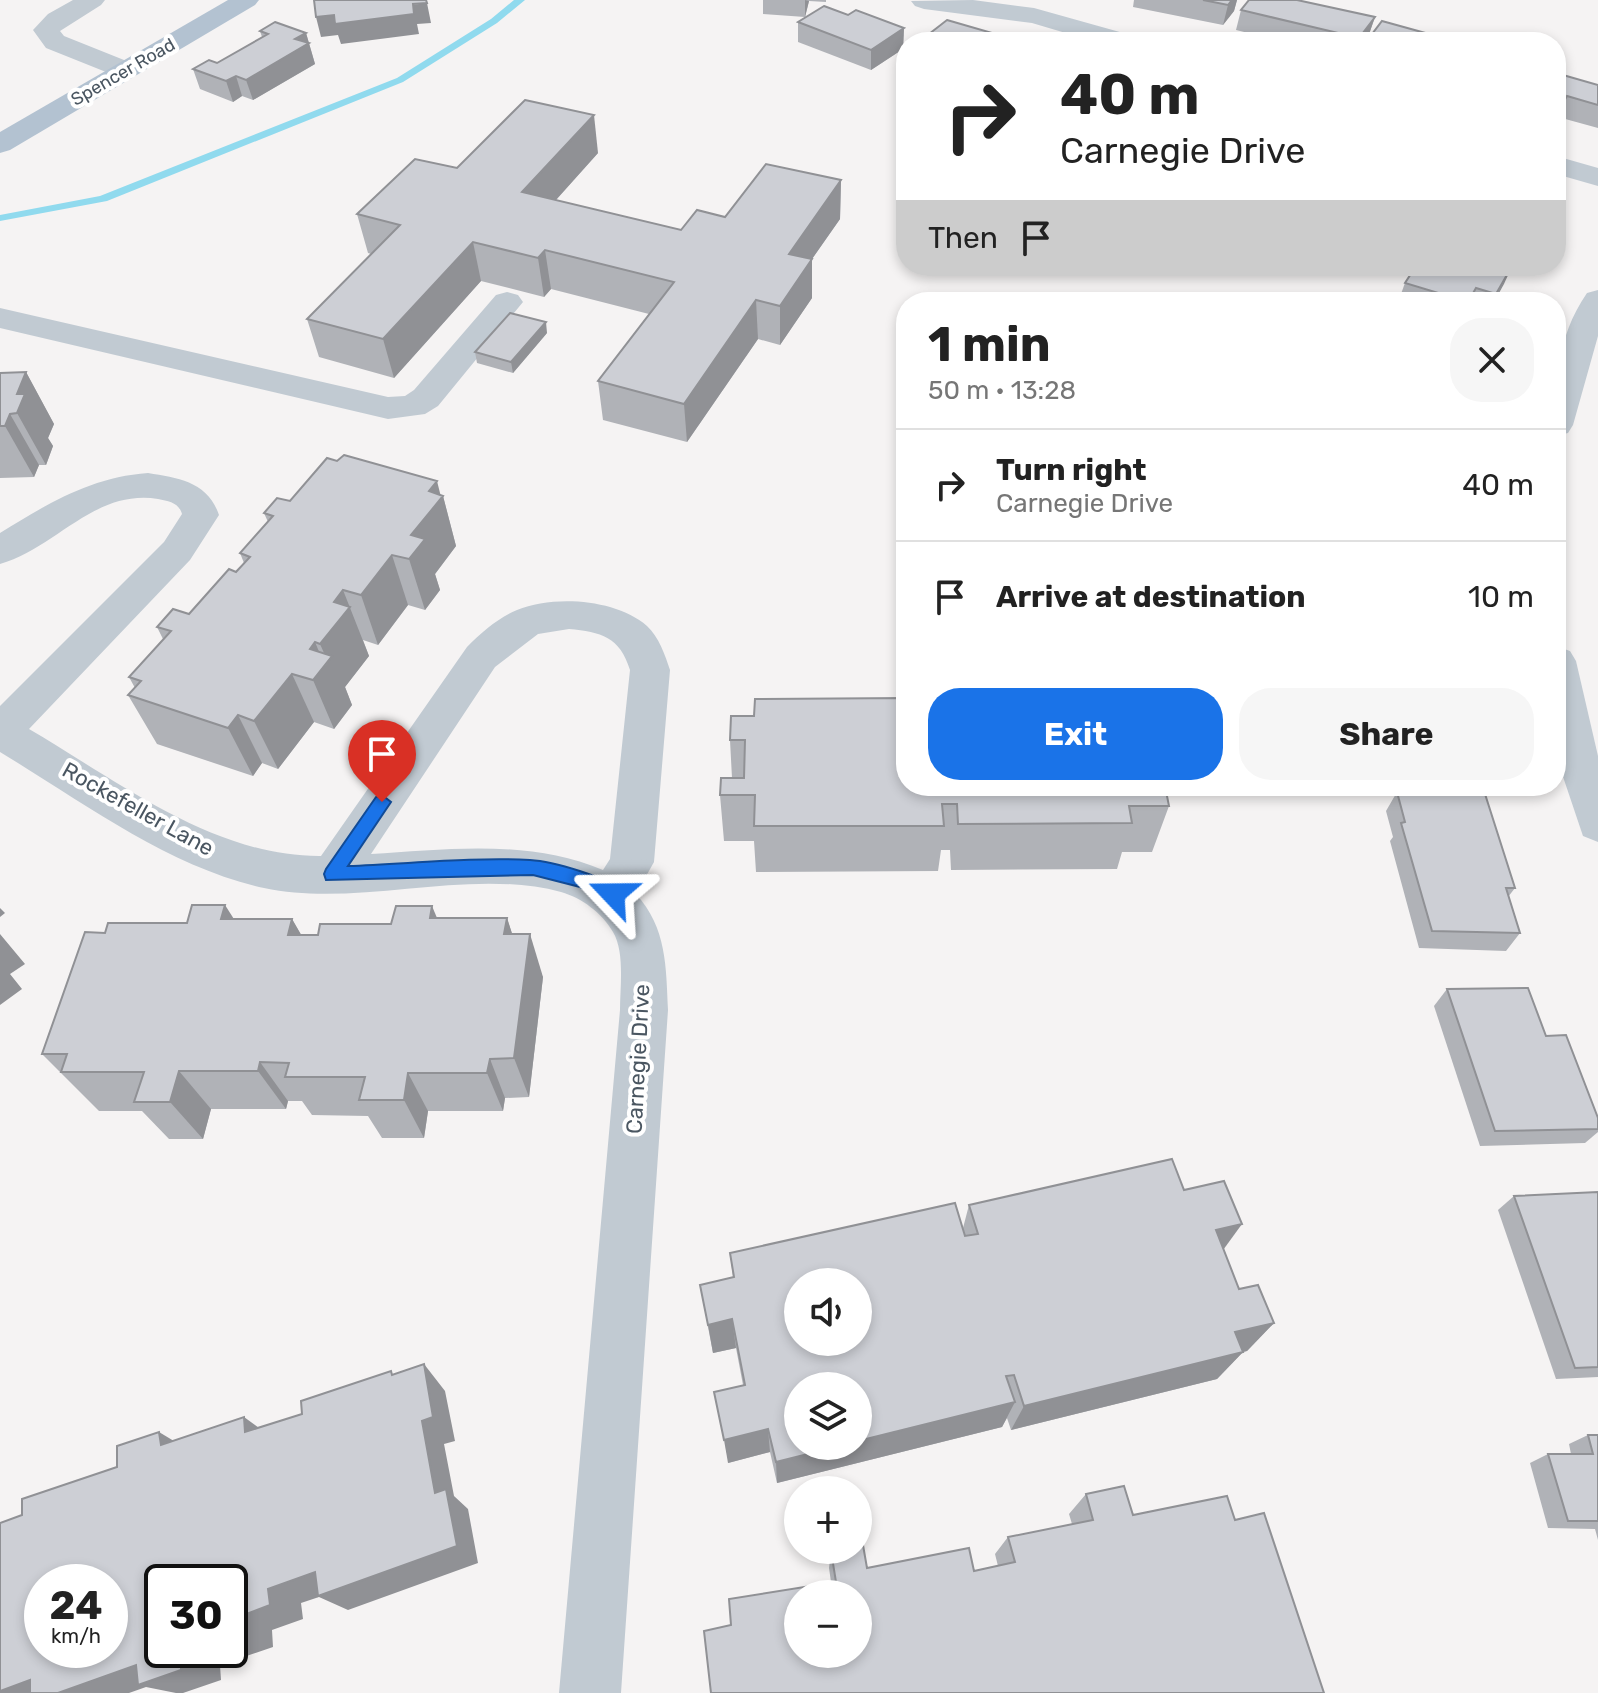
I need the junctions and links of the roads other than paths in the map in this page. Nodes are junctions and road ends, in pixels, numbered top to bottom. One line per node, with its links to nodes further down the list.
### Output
1 (92, 0): 5 (street)
2 (246, 0): 5 (main road, Spencer Road)
3 (924, 1): 4 (street)
4 (1090, 32)
5 (125, 70): 6 (main road, Spencer Road)
6 (0, 144)
7 (1566, 168): 8 (street)
8 (1598, 177)
9 (1598, 300): 12 (street)
10 (507, 302): 11 (street)
11 (0, 318)
12 (1566, 390)
13 (0, 551): 15 (street)
14 (1566, 706): 16 (street)
15 (0, 732): 17 (street, Rockefeller Lane)
16 (1598, 824)
17 (333, 874): 18 (street, Rockefeller Lane); 18 (street)
18 (613, 894): 19 (street, Carnegie Drive)
19 (590, 1693)

